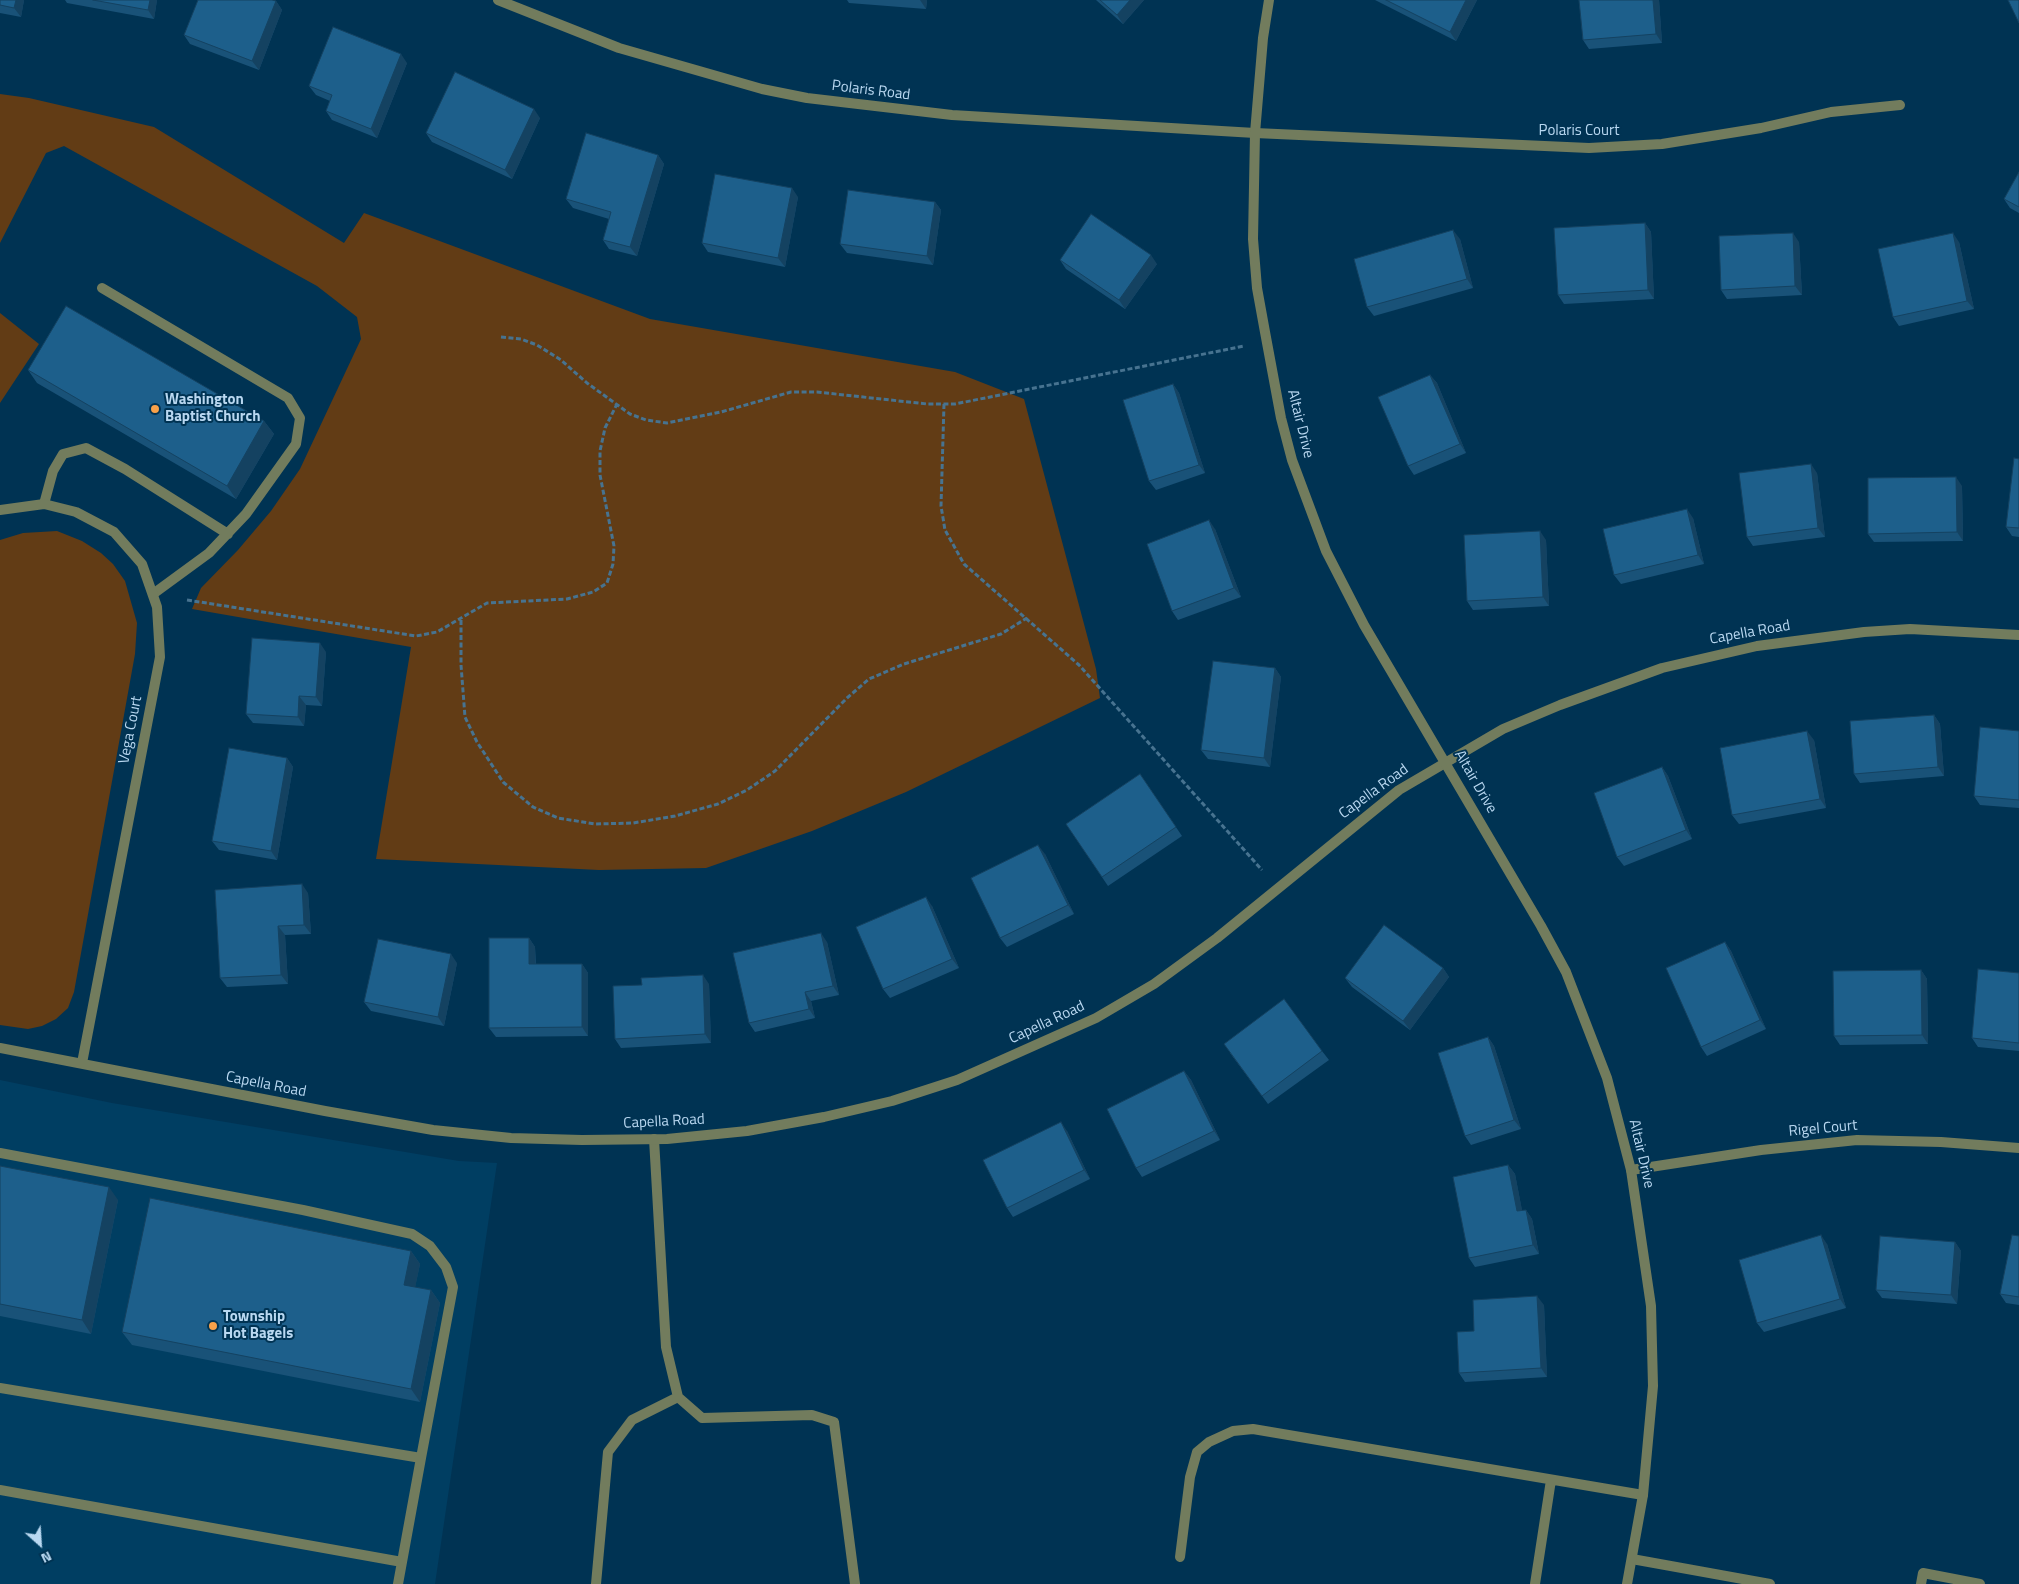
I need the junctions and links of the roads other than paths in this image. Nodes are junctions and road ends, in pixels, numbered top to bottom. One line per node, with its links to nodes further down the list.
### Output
1 (498, 0): 4 (street, Polaris Road)
2 (1269, 0): 4 (street, Altair Drive)
3 (1900, 105): 4 (street, Polaris Court)
4 (1255, 133): 11 (street, Altair Drive)
5 (102, 288): 8 (street)
6 (44, 504): 7 (street, Vega Court); 8 (street); 9 (street, Vega Court)
7 (0, 510)
8 (228, 534): 9 (street)
9 (153, 594): 13 (street, Vega Court)
10 (2019, 635): 11 (street, Capella Road)
11 (1446, 762): 14 (street, Capella Road); 17 (street, Altair Drive)
12 (0, 1048): 13 (street, Capella Road)
13 (82, 1063): 14 (street, Capella Road)
14 (654, 1139): 19 (street)
15 (2019, 1148): 17 (street, Rigel Court)
16 (0, 1153): 20 (street)
17 (1631, 1170): 23 (street, Altair Drive)
18 (0, 1388): 20 (street)
19 (678, 1397): 28 (street); 29 (street)
20 (421, 1458): 26 (street)
21 (1551, 1480): 23 (street); 24 (street); 30 (street)
22 (0, 1490): 26 (street)
23 (1642, 1495): 25 (street, Altair Drive)
24 (1180, 1557)
25 (1632, 1559): 31 (street, Altair Drive); 32 (street)
26 (402, 1562): 27 (street)
27 (398, 1584)
28 (596, 1584)
29 (855, 1584)
30 (1535, 1584)
31 (1627, 1584)
32 (1770, 1584)
33 (1921, 1584): 34 (street)
34 (1980, 1584)

